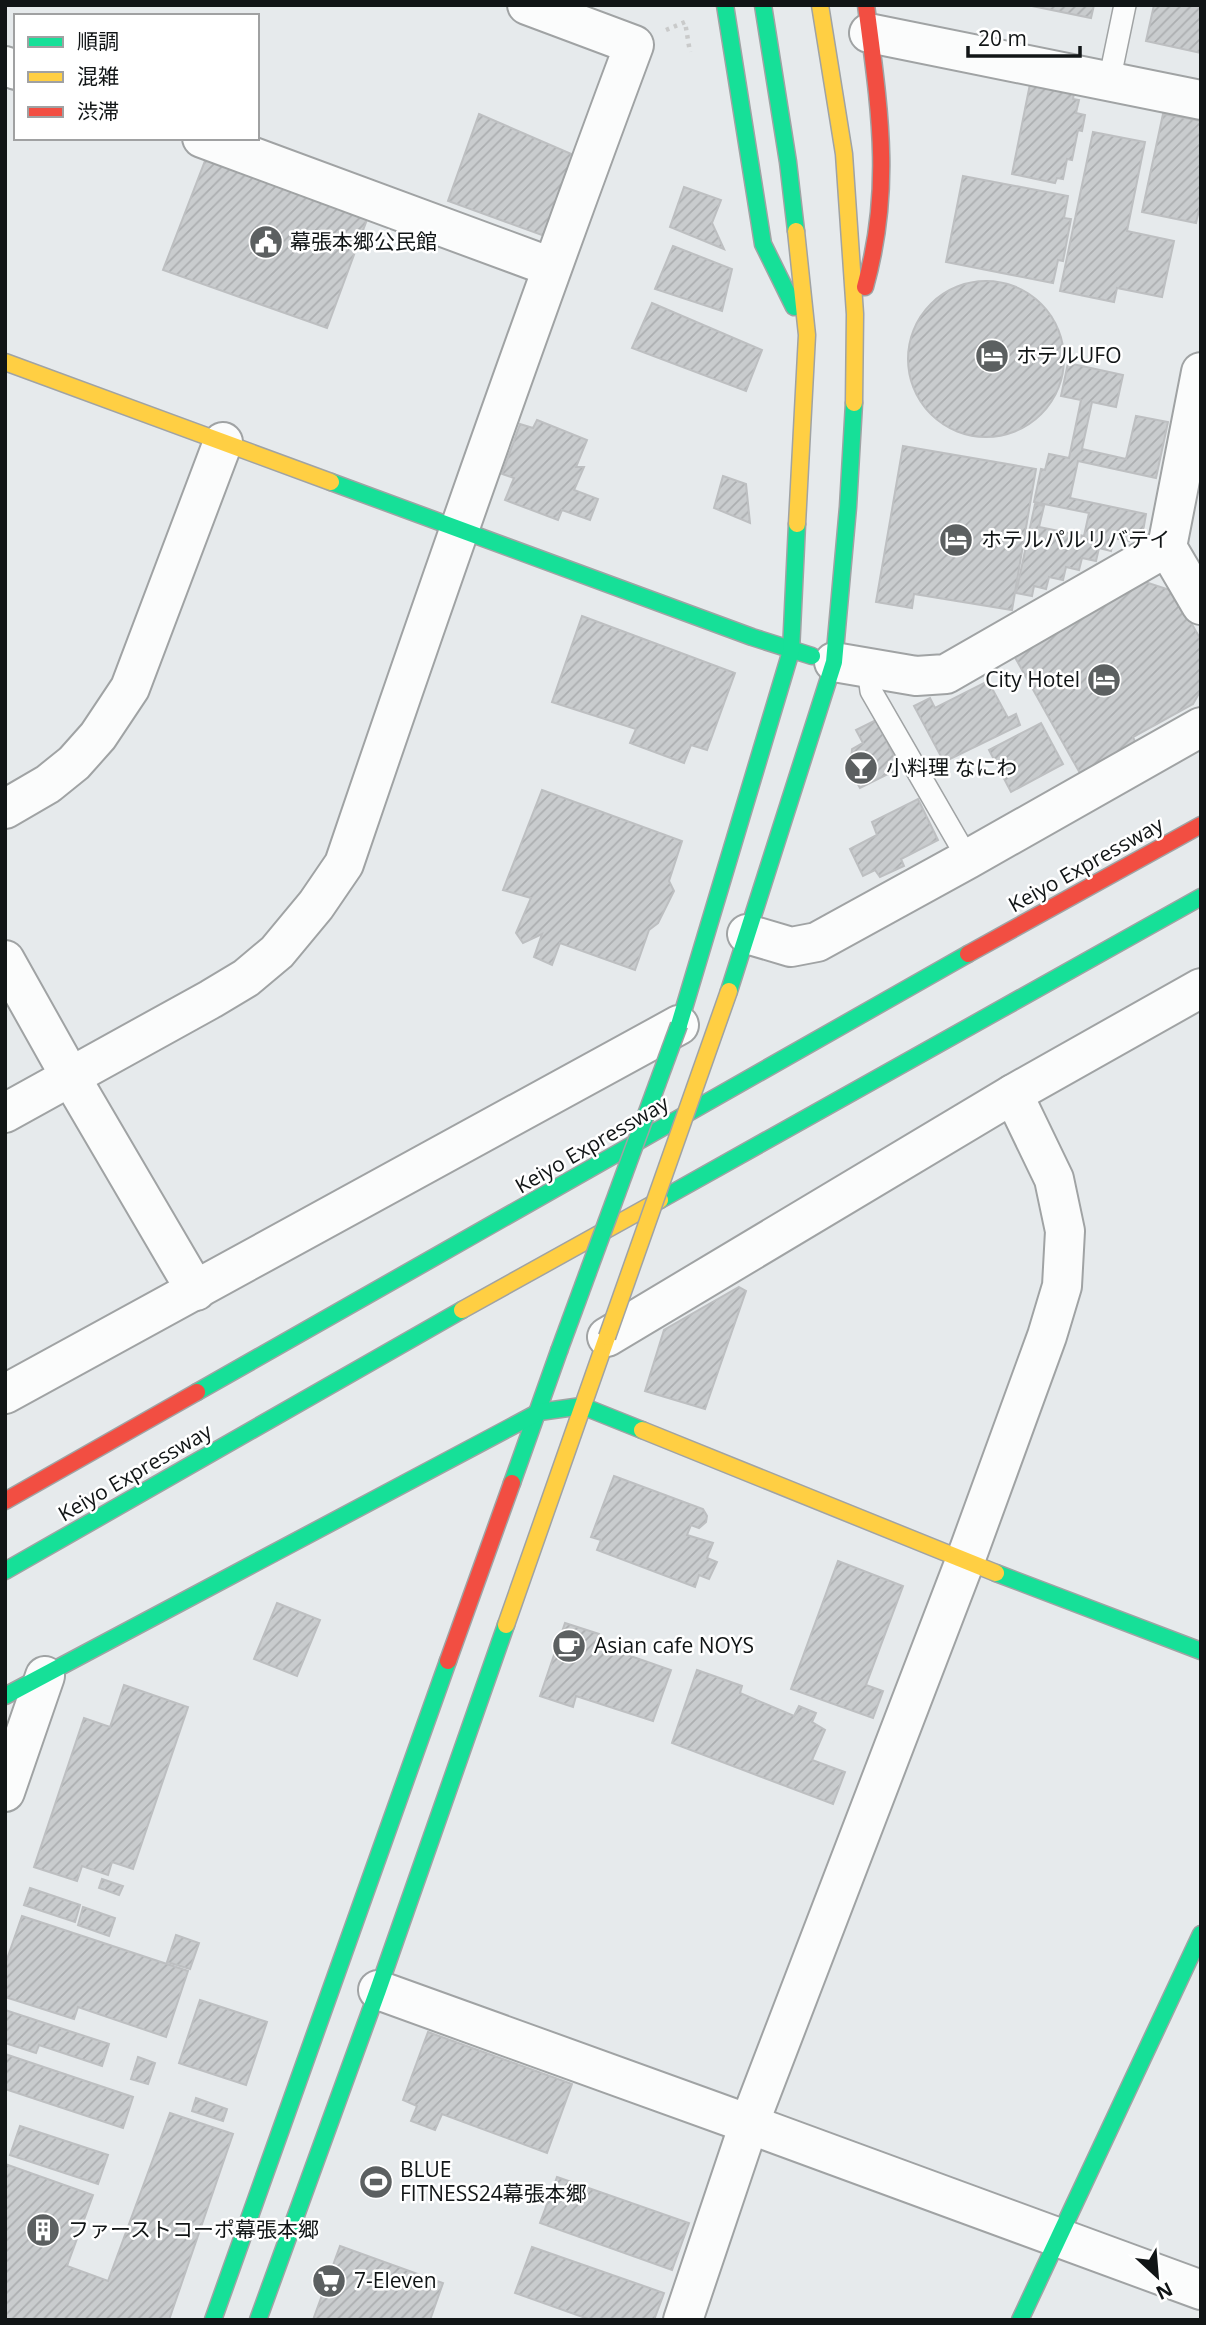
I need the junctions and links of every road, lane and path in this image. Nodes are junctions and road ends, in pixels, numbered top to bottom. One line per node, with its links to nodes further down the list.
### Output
1 (527, 5): 7 (street)
2 (725, 5): 14 (main road)
3 (763, 5): 14 (main road)
4 (820, 5): 13 (main road)
5 (1125, 5): 9 (lane)
6 (867, 19): 9 (street); 13 (main road)
7 (634, 45): 8 (path); 12 (street)
8 (692, 62)
9 (1109, 82): 10 (street)
10 (1201, 100)
11 (206, 140): 12 (street)
12 (551, 267): 18 (street)
13 (855, 314): 22 (main road)
14 (807, 335): 21 (main road)
15 (5, 362): 17 (main road)
16 (1201, 372): 19 (street)
17 (223, 442): 18 (main road); 24 (street)
18 (458, 529): 21 (main road); 32 (street)
19 (1167, 547): 20 (street); 22 (street)
20 (1201, 605)
21 (791, 650): 22 (main road); 31 (main road)
22 (851, 665): 26 (lane); 28 (main road)
23 (1201, 727): 26 (street)
24 (5, 809)
25 (1201, 825): 40 (main road, Keiyo Expressway)
26 (968, 859): 28 (street)
27 (1201, 897): 42 (main road, Keiyo Expressway)
28 (747, 934): 36 (main road, bridge)
29 (5, 960): 32 (street)
30 (1201, 988): 33 (street)
31 (678, 1025): 35 (street); 39 (main road, bridge)
32 (70, 1076): 34 (street); 35 (street)
33 (1013, 1094): 36 (street); 41 (street)
34 (5, 1113)
35 (196, 1291): 37 (street)
36 (607, 1337): 38 (main road)
37 (5, 1394)
38 (582, 1406): 39 (main road); 41 (main road); 48 (main road)
39 (539, 1412): 44 (main road); 52 (main road)
40 (5, 1501)
41 (965, 1561): 43 (main road); 49 (street)
42 (5, 1571)
43 (1201, 1651)
44 (45, 1676): 45 (main road); 46 (street)
45 (5, 1696)
46 (5, 1791)
47 (1201, 1934): 50 (main road)
48 (378, 1990): 49 (street); 53 (main road)
49 (749, 2123): 50 (street); 54 (street)
50 (1059, 2238): 51 (street); 55 (main road)
51 (1201, 2290)
52 (213, 2320)
53 (258, 2320)
54 (683, 2320)
55 (1020, 2320)

